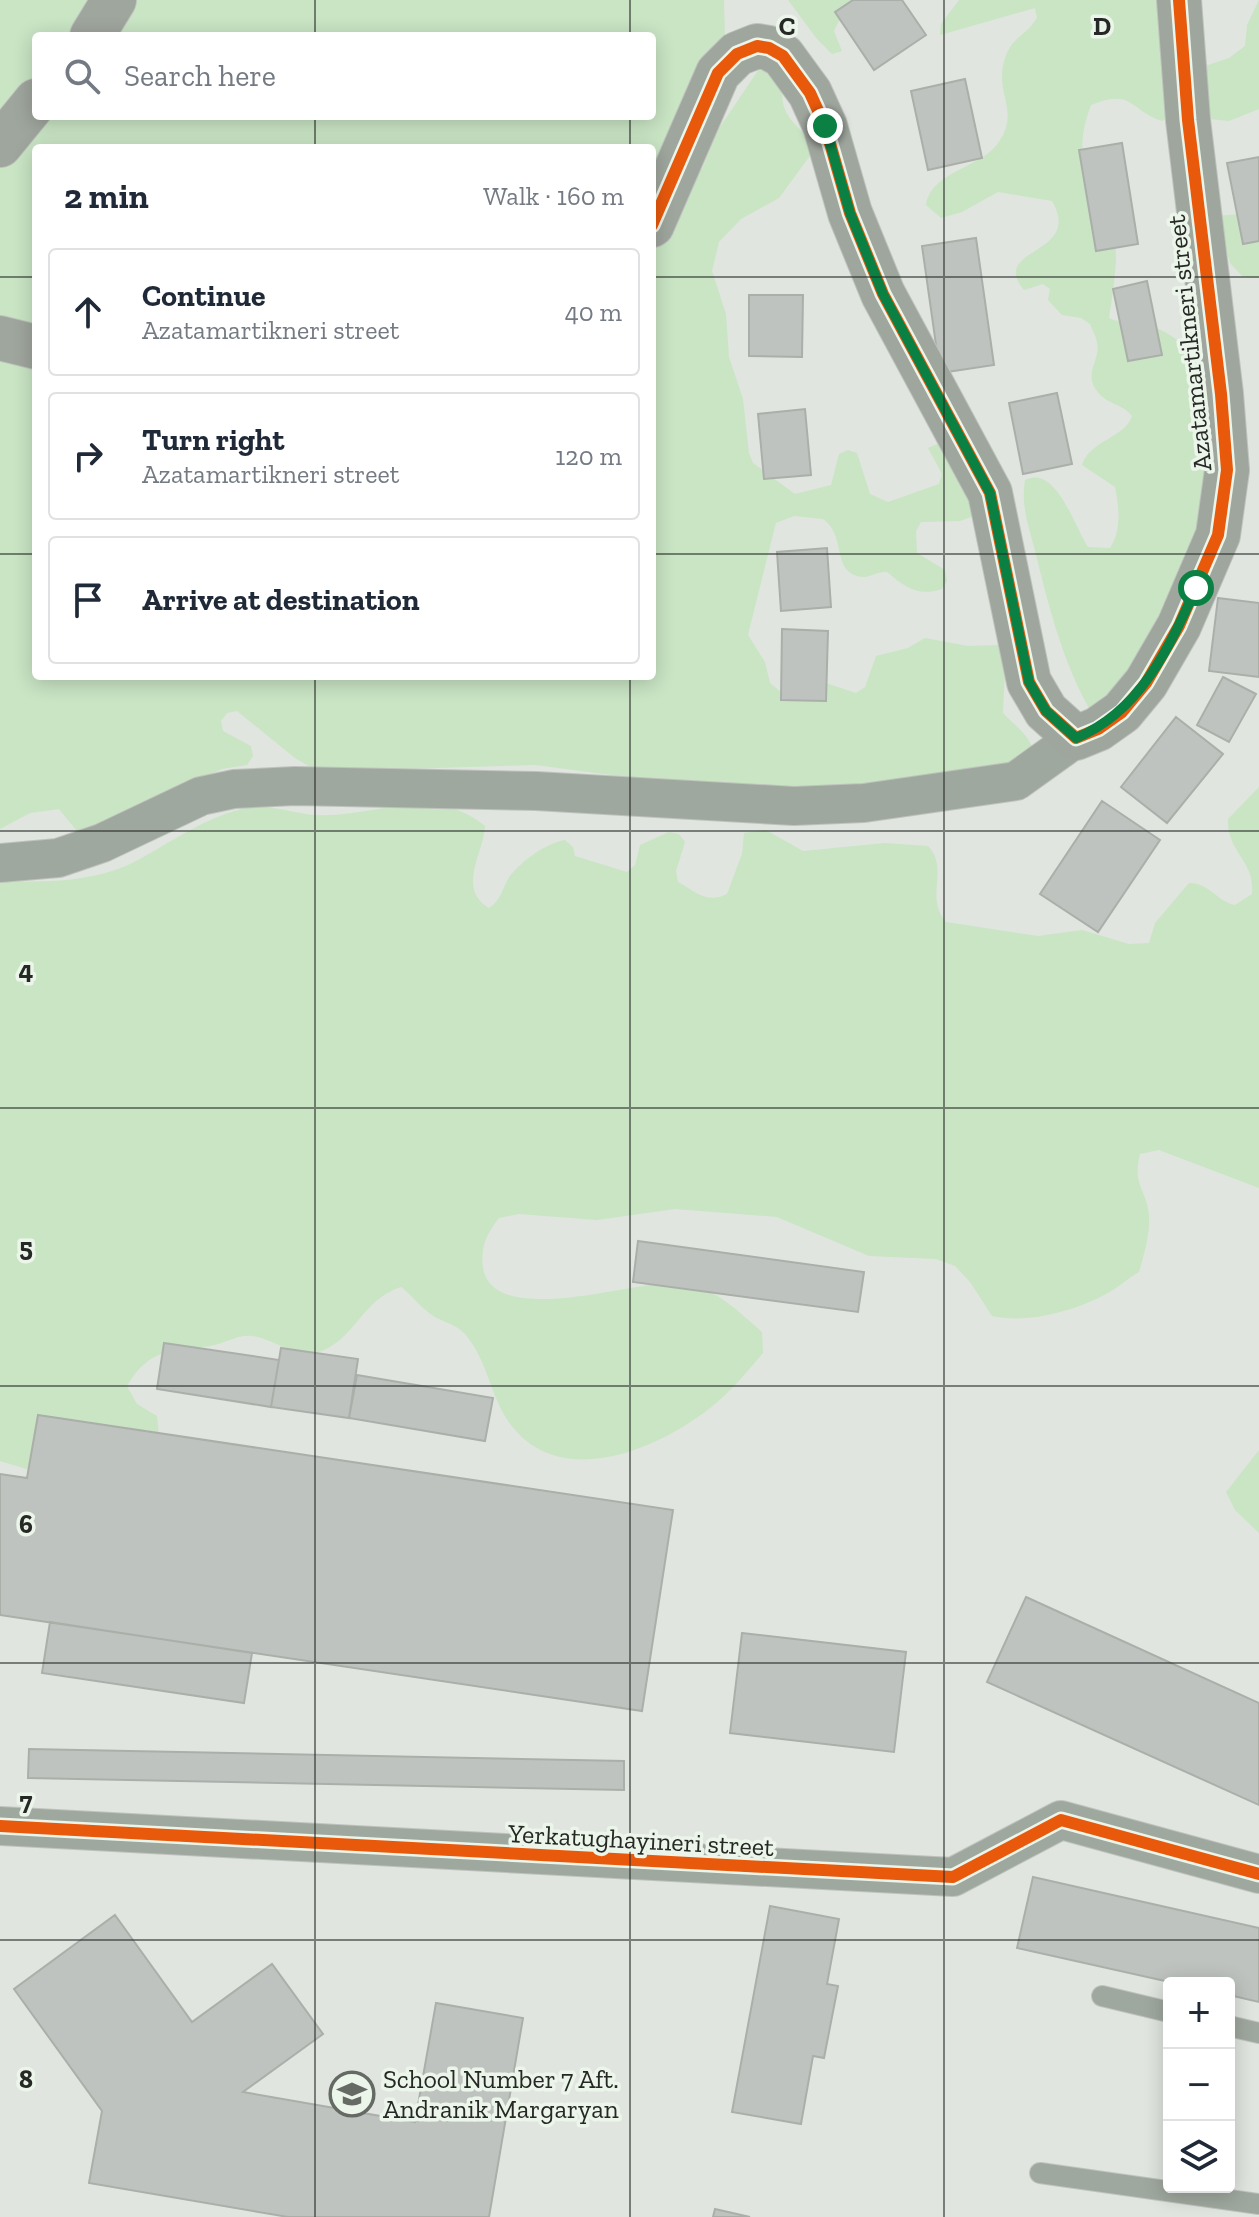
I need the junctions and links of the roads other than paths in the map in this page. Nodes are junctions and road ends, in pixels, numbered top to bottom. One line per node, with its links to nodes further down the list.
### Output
1 (114, 0): 3 (street)
2 (1179, 0): 9 (street, Azatamartikneri street)
3 (94, 32)
4 (32, 106): 5 (street)
5 (0, 145)
6 (656, 216): 9 (street)
7 (0, 338): 8 (street)
8 (32, 346)
9 (1076, 738): 10 (street)
10 (0, 863)
11 (0, 1826): 12 (street, Yerkatughayineri street)
12 (1259, 1874)
13 (1102, 1996): 14 (lane)
14 (1163, 2011)
15 (1235, 2027): 16 (lane)
16 (1259, 2033)
17 (1040, 2173): 18 (lane)
18 (1259, 2204)

